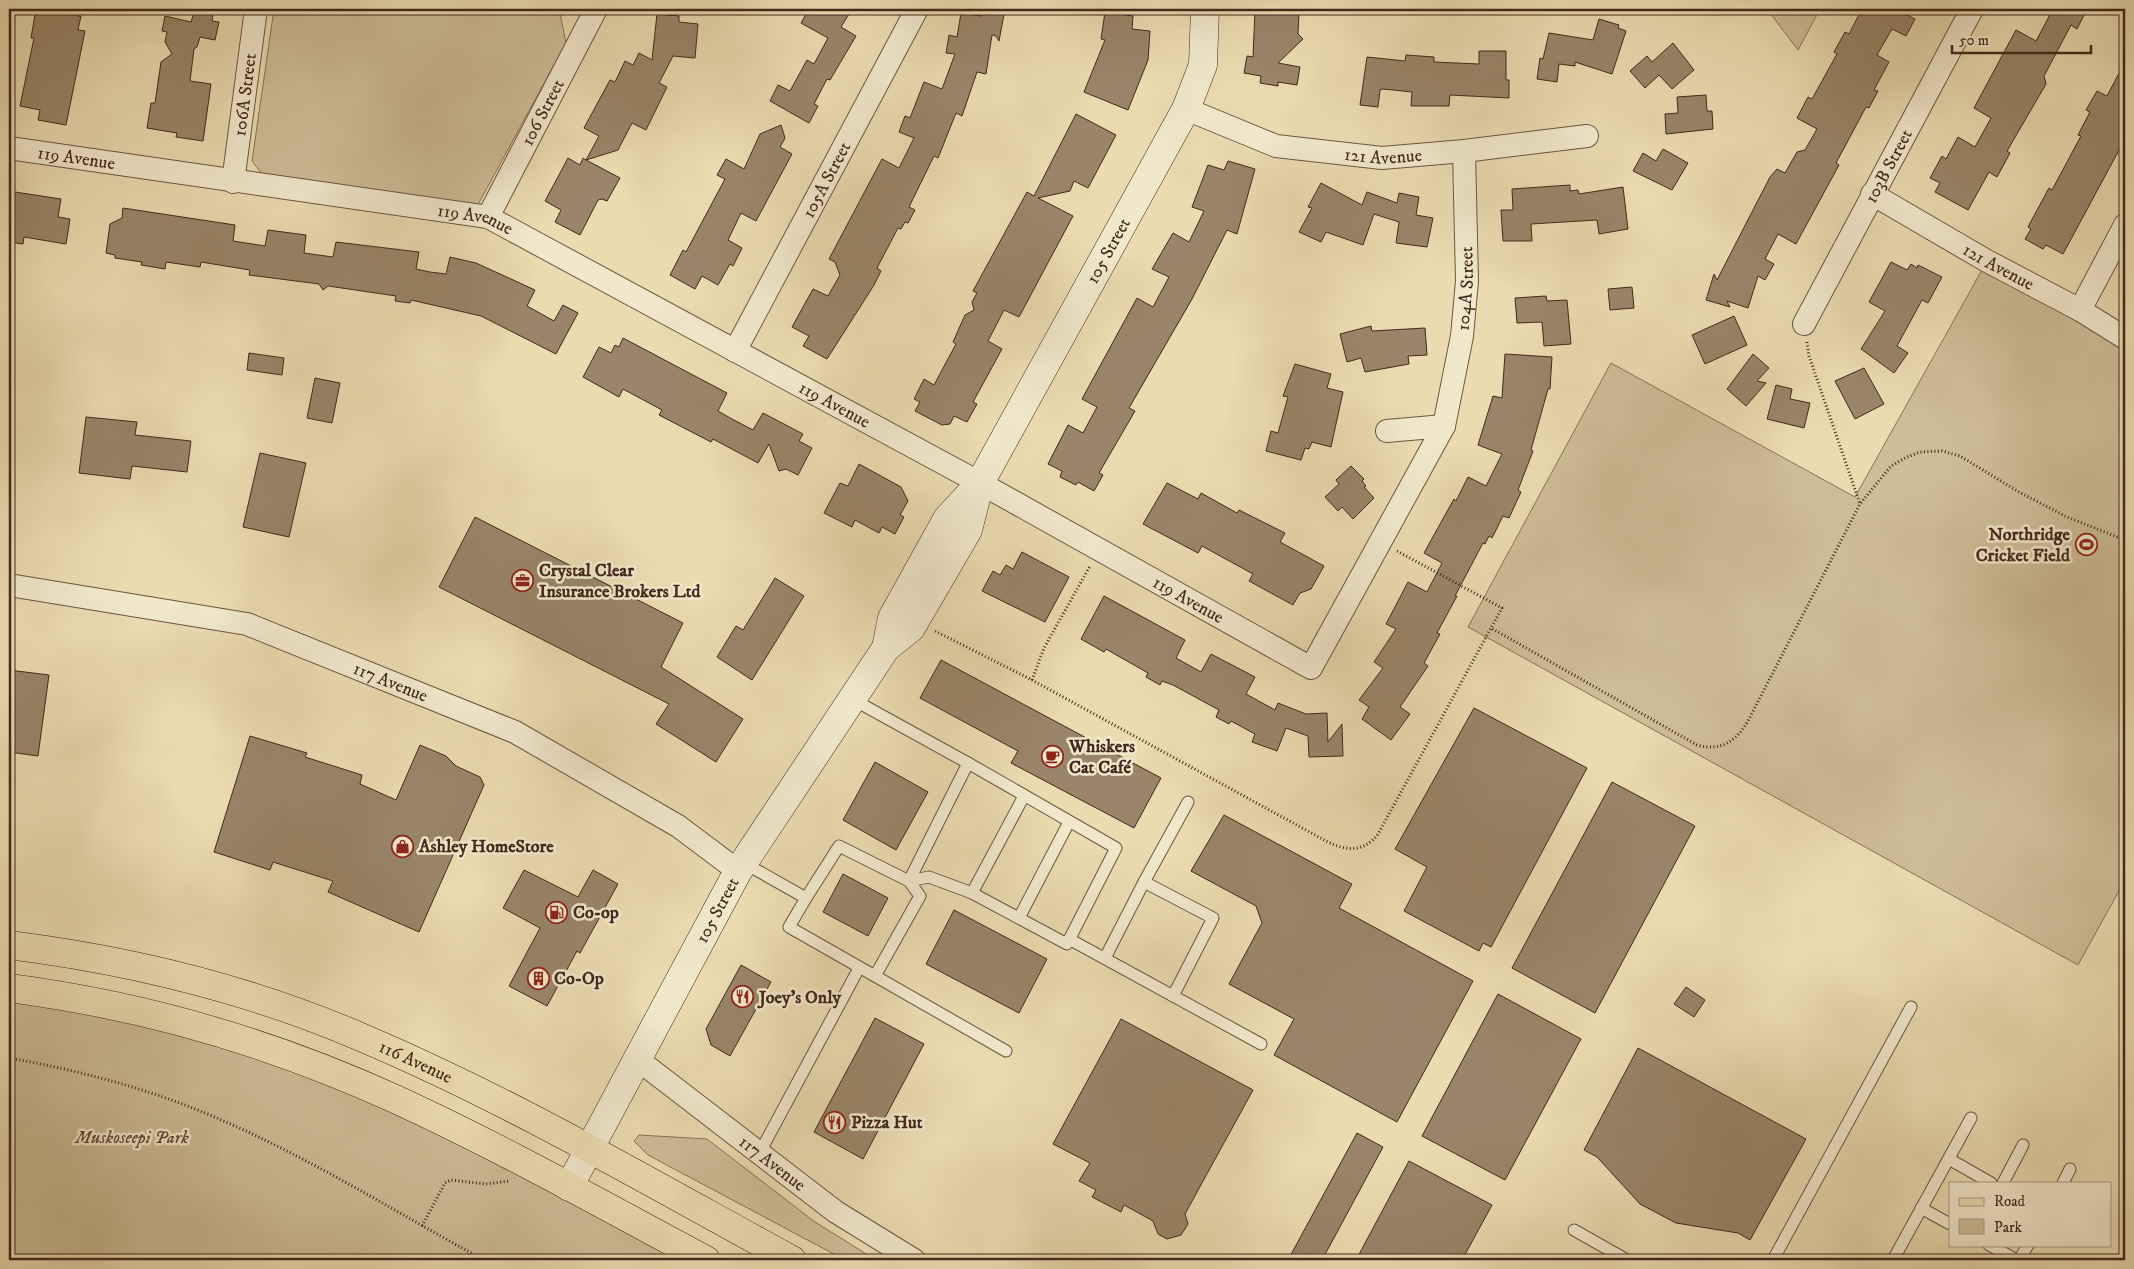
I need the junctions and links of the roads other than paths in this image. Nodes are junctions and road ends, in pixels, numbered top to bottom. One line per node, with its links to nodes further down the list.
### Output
1 (256, 9): 10 (street, 106A Street)
2 (596, 9): 12 (street, 106 Street)
3 (917, 9): 17 (street, 105A Street)
4 (1205, 9): 6 (street, 105 Street)
5 (1972, 9): 11 (street, 103B Street)
6 (1186, 109): 9 (street, 121 Avenue); 20 (street, 105 Street)
7 (1587, 136): 9 (street, 121 Avenue)
8 (9, 148): 10 (street, 119 Avenue)
9 (1464, 151): 18 (street, 104A Street)
10 (233, 182): 12 (street, 119 Avenue)
11 (1872, 194): 14 (street, 121 Avenue); 15 (street, 103B Street)
12 (488, 218): 17 (street, 119 Avenue)
13 (2125, 225): 14 (street)
14 (2080, 310): 16 (street, 121 Avenue)
15 (1804, 324)
16 (2125, 338)
17 (735, 351): 20 (street, 119 Avenue)
18 (1444, 426): 19 (street); 20 (street, 119 Avenue)
19 (1387, 431)
20 (980, 483): 22 (street, 105 Street)
21 (9, 585): 27 (street, 117 Avenue)
22 (852, 700): 23 (lane); 27 (street, 105 Street)
23 (968, 763): 24 (lane); 28 (lane)
24 (1024, 796): 26 (lane); 30 (lane)
25 (1188, 802): 29 (lane)
26 (1069, 822): 32 (lane); 33 (lane)
27 (741, 867): 31 (lane); 43 (street, 105 Street)
28 (909, 881): 30 (lane); 31 (lane); 37 (lane)
29 (1144, 882): 35 (lane); 39 (lane)
30 (972, 893): 32 (lane)
31 (806, 898): 36 (lane)
32 (1019, 918): 33 (lane)
33 (1070, 939): 35 (lane)
34 (9, 945): 46 (main road, 116 Avenue)
35 (1105, 958): 39 (lane)
36 (858, 968): 37 (lane); 47 (lane)
37 (875, 976): 42 (lane)
38 (9, 988): 53 (main road)
39 (1173, 996): 41 (lane)
40 (1911, 1007): 63 (lane)
41 (1261, 1044)
42 (1006, 1051)
43 (637, 1059): 46 (street, 105 Street); 47 (street, 117 Avenue)
44 (1971, 1118): 48 (lane)
45 (2023, 1145): 51 (lane)
46 (589, 1148): 53 (street, 105 Street); 60 (main road, 116 Avenue)
47 (759, 1154): 61 (street, 117 Avenue)
48 (1949, 1159): 50 (lane); 54 (lane)
49 (2070, 1170): 52 (lane)
50 (1989, 1182)
51 (2004, 1182)
52 (2063, 1182)
53 (569, 1187): 59 (main road)
54 (1921, 1208): 55 (lane); 64 (lane)
55 (1949, 1223)
56 (1574, 1230): 62 (lane)
57 (1991, 1246): 65 (lane)
58 (2027, 1246): 65 (lane)
59 (706, 1260)
60 (792, 1260)
61 (914, 1260)
62 (1627, 1260)
63 (1773, 1260)
64 (1893, 1260)
65 (2018, 1260)

